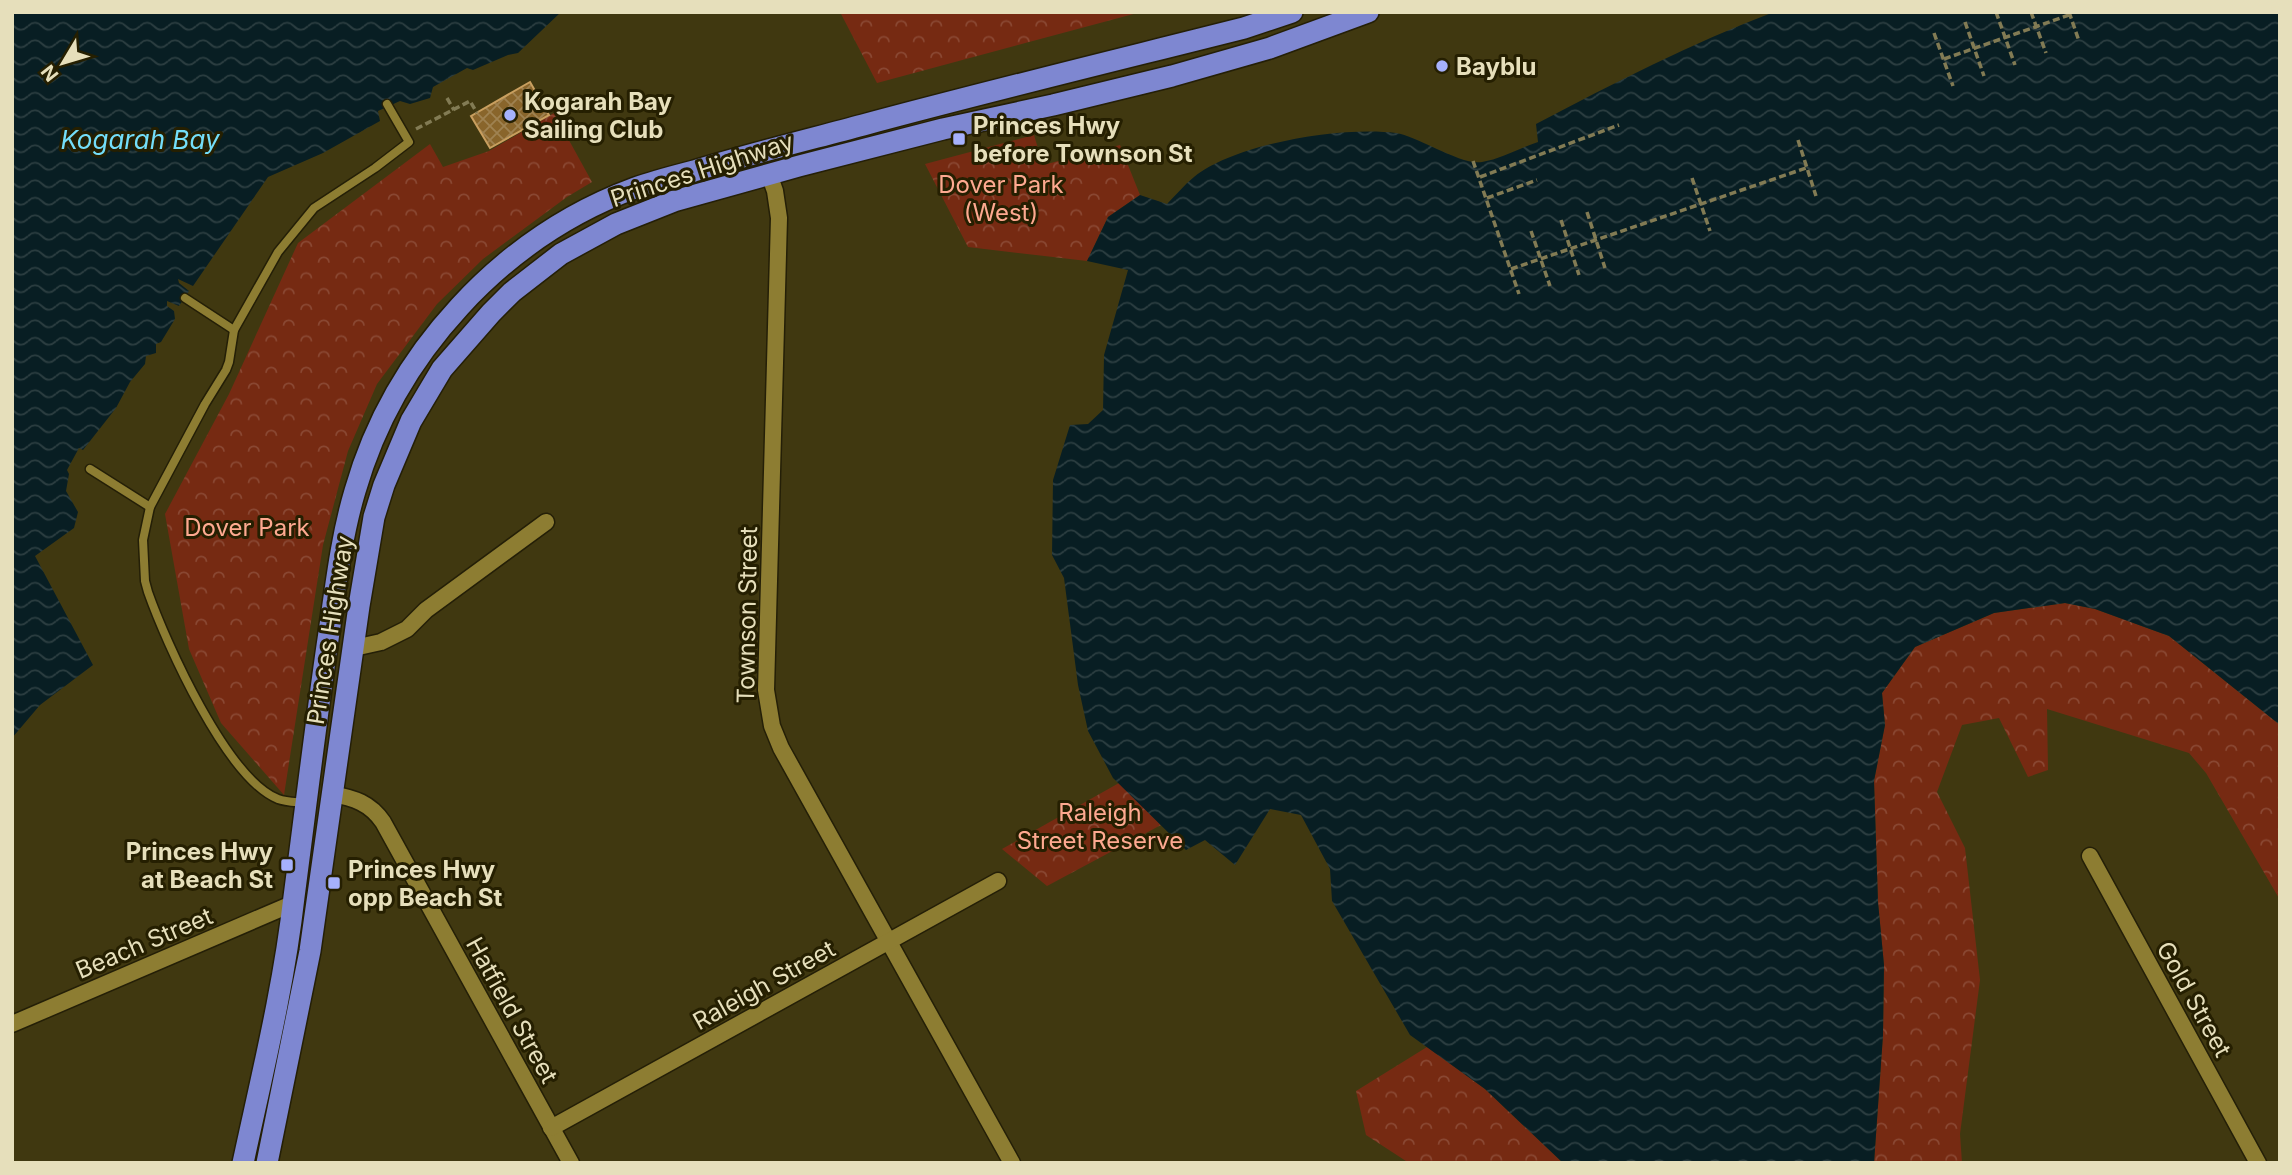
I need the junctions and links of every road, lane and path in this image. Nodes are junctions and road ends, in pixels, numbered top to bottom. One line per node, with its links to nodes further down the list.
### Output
1 (1292, 12): 52 (highway, Princes Highway)
2 (1368, 12): 26 (highway, Princes Highway)
3 (1996, 12): 9 (path)
4 (2031, 12): 7 (path)
5 (2069, 14): 7 (path); 10 (path)
6 (1965, 22): 11 (path)
7 (2036, 26): 9 (path); 12 (path)
8 (1934, 33): 13 (path)
9 (2005, 36): 11 (path); 14 (path)
10 (2079, 41)
11 (1974, 48): 13 (path); 15 (path)
12 (2046, 53)
13 (1944, 60): 16 (path)
14 (2015, 65)
15 (1984, 76)
16 (1953, 86)
17 (447, 98): 19 (path)
18 (387, 104): 22 (lane)
19 (454, 110): 20 (path); 22 (path)
20 (477, 113)
21 (1619, 125): 27 (path)
22 (405, 135): 46 (lane)
23 (1798, 140): 25 (path)
24 (1473, 161): 27 (path)
25 (1806, 169): 30 (path); 32 (path)
26 (769, 174): 50 (highway, Princes Highway); 56 (street, Townson Street)
27 (1480, 177): 31 (path)
28 (1692, 178): 32 (path)
29 (1537, 180): 31 (path)
30 (1816, 196)
31 (1487, 198): 41 (path)
32 (1701, 204): 36 (path); 37 (path)
33 (1587, 212): 37 (path)
34 (1560, 220): 38 (path)
35 (1531, 231): 39 (path)
36 (1710, 231)
37 (1596, 240): 38 (path); 40 (path)
38 (1570, 248): 39 (path); 42 (path)
39 (1541, 258): 41 (path); 43 (path)
40 (1605, 268)
41 (1511, 269): 44 (path)
42 (1579, 275)
43 (1550, 286)
44 (1519, 294)
45 (186, 298): 46 (lane)
46 (234, 330): 48 (lane)
47 (90, 469): 48 (lane)
48 (150, 507): 52 (lane)
49 (547, 522): 50 (street)
50 (354, 648): 51 (highway, Princes Highway)
51 (332, 794): 58 (street, Hatfield Street); 60 (highway, Princes Highway)
52 (305, 803): 55 (highway, Princes Highway)
53 (2090, 856): 63 (street, Gold Street)
54 (998, 881): 56 (street, Raleigh Street)
55 (294, 903): 57 (street, Beach Street); 59 (highway, Princes Highway)
56 (890, 941): 58 (street, Raleigh Street); 62 (street, Townson Street)
57 (12, 1024)
58 (551, 1128): 61 (street, Hatfield Street)
59 (243, 1163)
60 (267, 1163)
61 (570, 1163)
62 (1012, 1163)
63 (2258, 1163)

